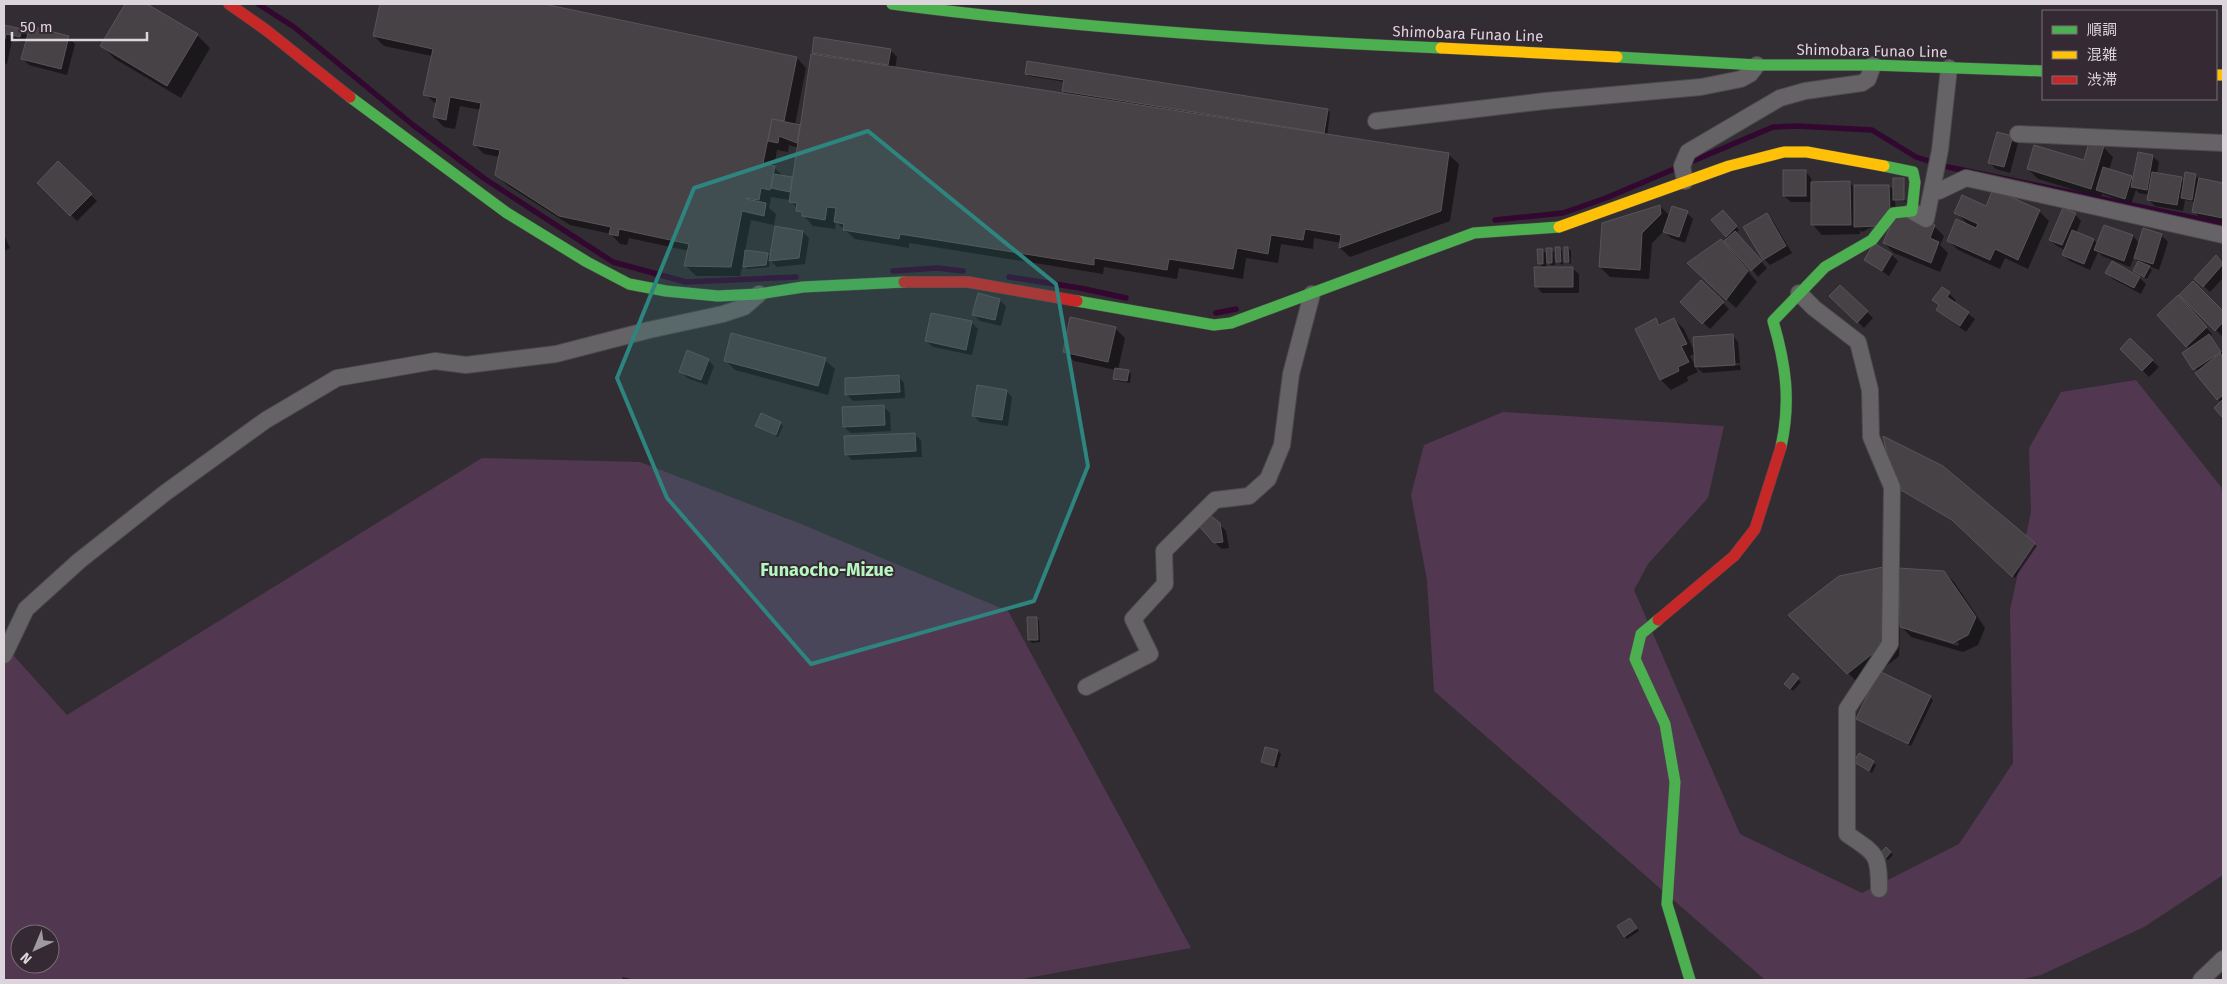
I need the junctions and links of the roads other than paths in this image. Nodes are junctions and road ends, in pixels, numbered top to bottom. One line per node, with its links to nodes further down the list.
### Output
1 (229, 4): 15 (street)
2 (892, 4): 3 (street, Shimobara Funao Line)
3 (1757, 65): 4 (street, Shimobara Funao Line); 7 (street)
4 (1873, 65): 5 (street, Shimobara Funao Line); 10 (street)
5 (1949, 68): 6 (street, Shimobara Funao Line); 12 (street)
6 (2042, 70)
7 (1376, 121)
8 (2018, 134): 9 (street)
9 (2223, 143)
10 (1683, 173): 11 (street); 16 (street)
11 (1927, 187): 12 (street); 13 (street)
12 (1912, 211): 14 (street)
13 (2223, 234)
14 (1799, 293): 19 (street); 21 (street)
15 (759, 294): 16 (street); 17 (street)
16 (1312, 294): 18 (street)
17 (4, 655)
18 (1086, 687)
19 (1879, 889)
20 (2223, 959): 22 (street)
21 (1690, 980)
22 (2201, 980)

